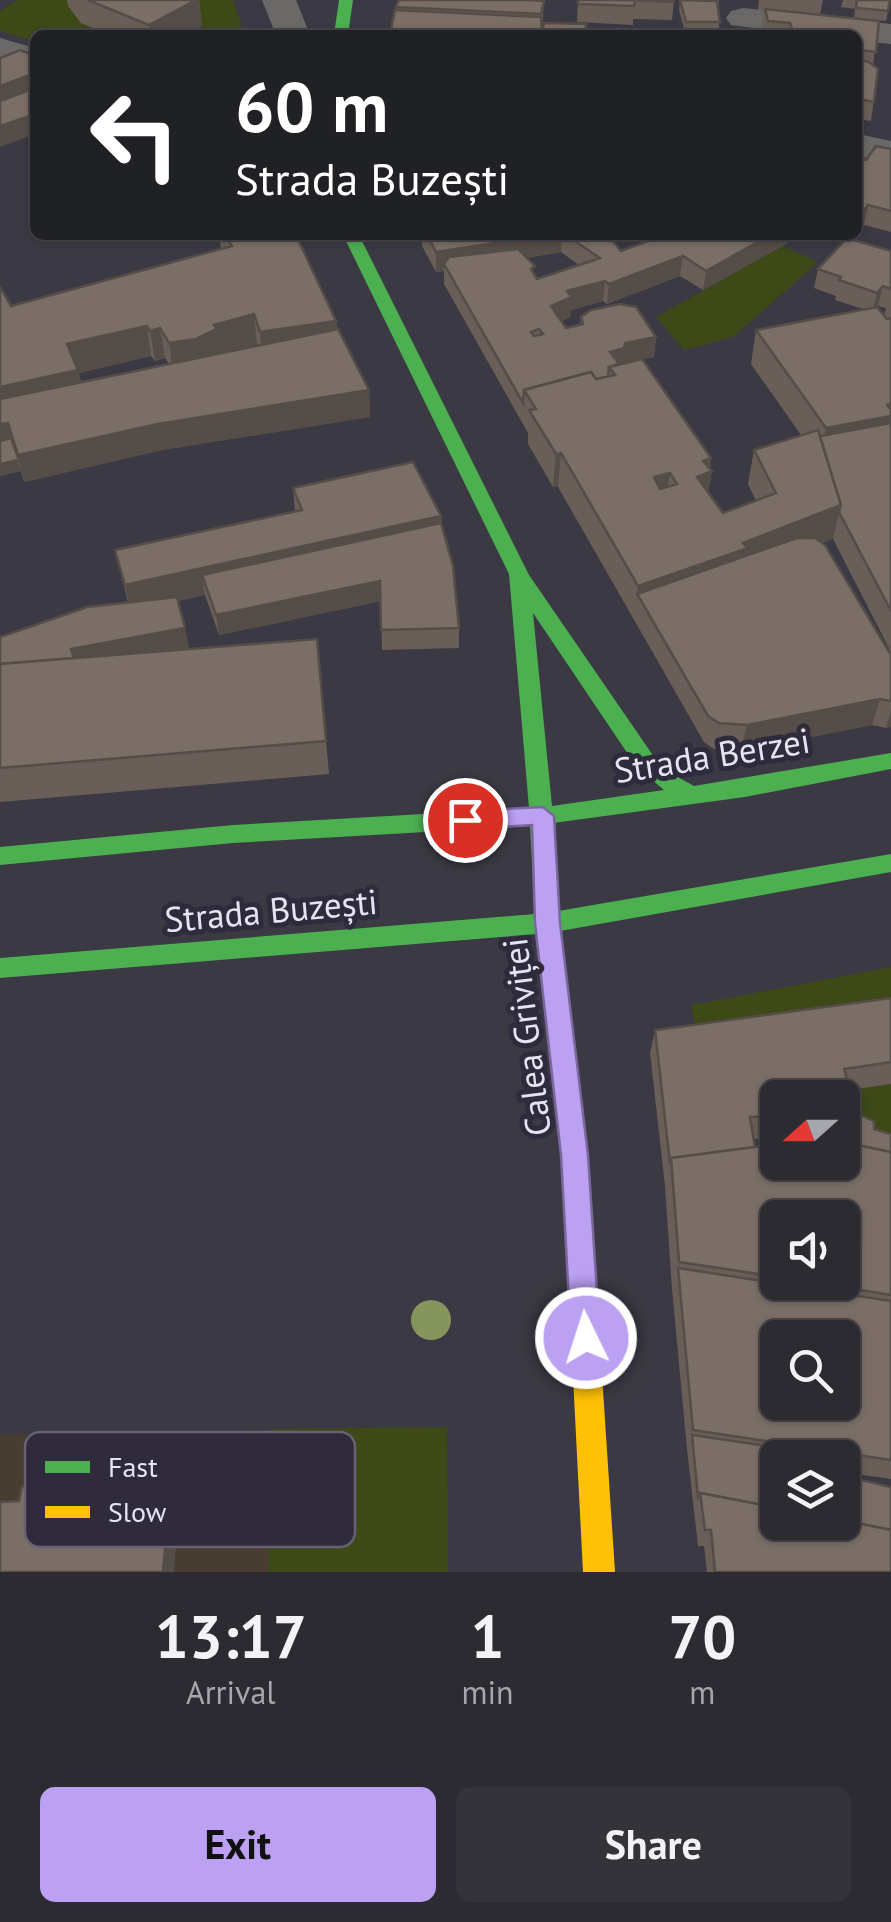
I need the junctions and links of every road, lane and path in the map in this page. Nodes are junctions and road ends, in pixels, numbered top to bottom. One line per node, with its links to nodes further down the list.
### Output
1 (279, 0): 4 (street)
2 (346, 0): 5 (main road)
3 (743, 18): 6 (street)
4 (291, 30)
5 (342, 30)
6 (854, 30)
7 (862, 31): 8 (street)
8 (891, 34)
9 (0, 48): 10 (street)
10 (30, 57)
11 (862, 146): 12 (street)
12 (891, 152)
13 (352, 240): 14 (main road, Calea Griviței)
14 (519, 574): 16 (main road); 17 (main road, Calea Griviței)
15 (891, 761): 16 (main road, Strada Berzei)
16 (691, 795): 17 (main road, Strada Berzei)
17 (543, 816): 18 (main road); 20 (main road, Calea Griviței)
18 (0, 856)
19 (891, 863): 20 (main road)
20 (548, 923): 21 (main road, Strada Buzești); 22 (main road, Calea Griviței)
21 (0, 968)
22 (599, 1572)

